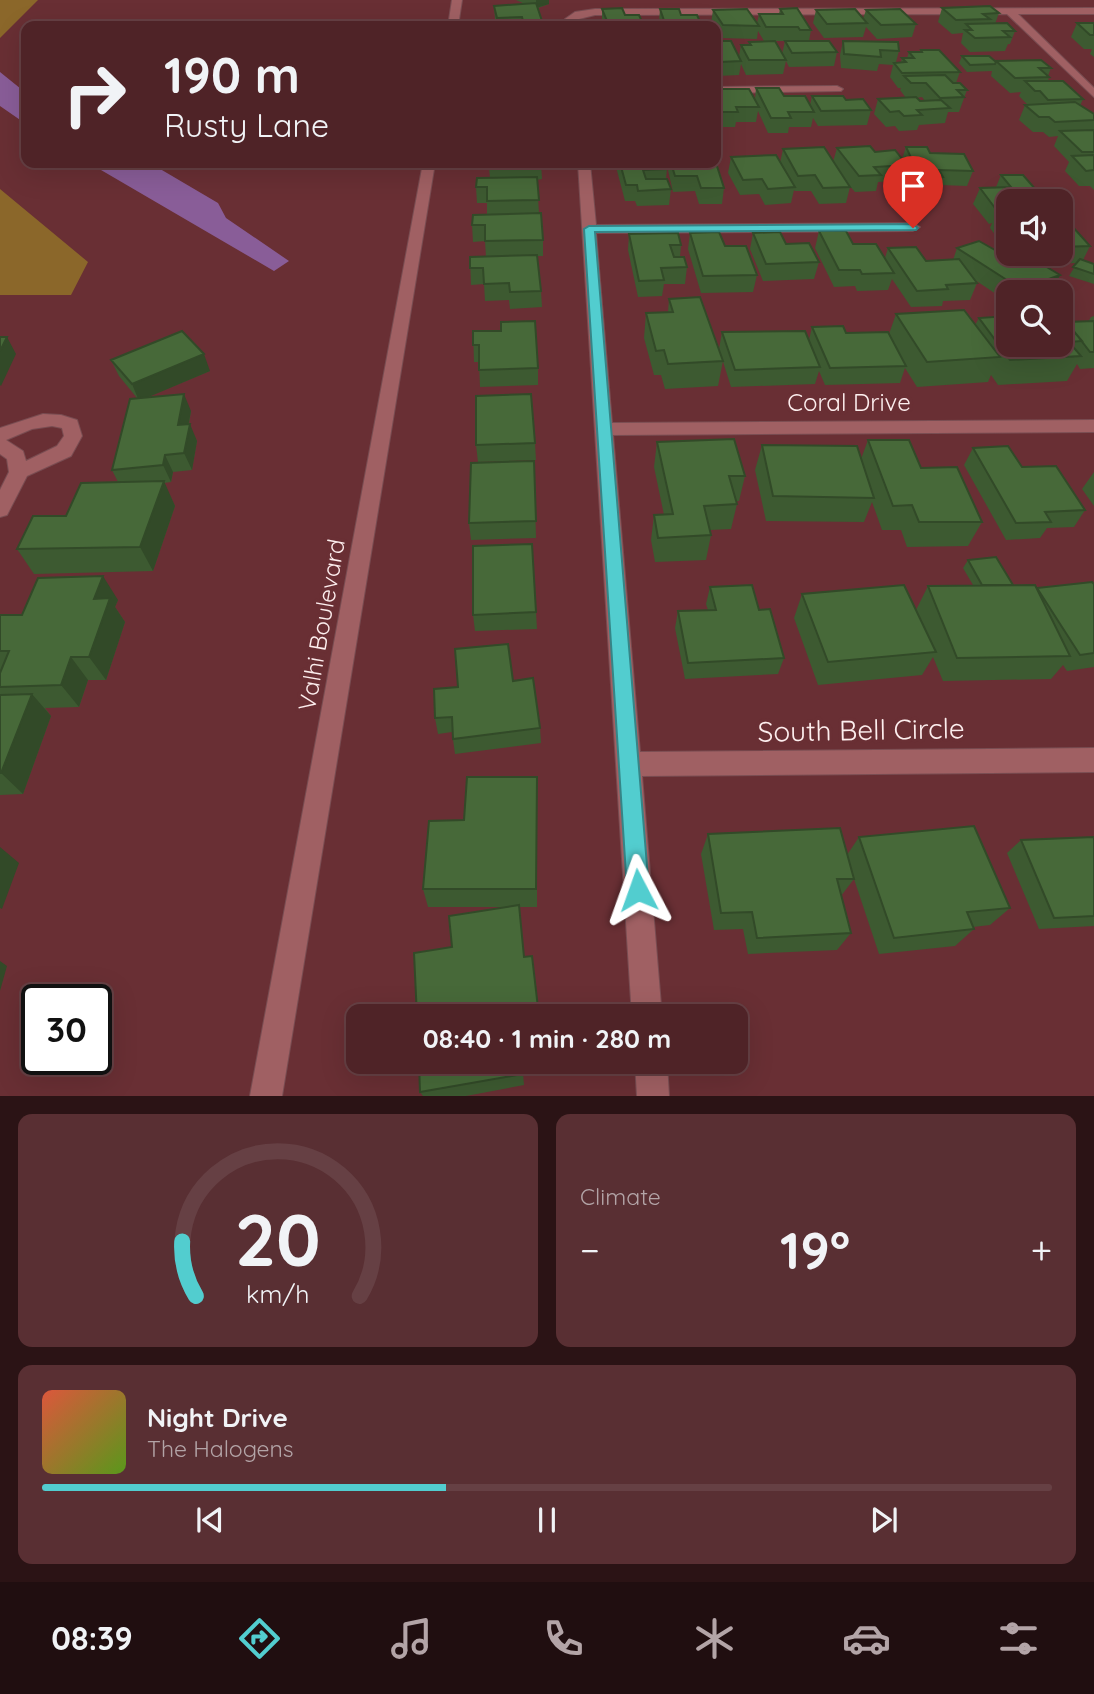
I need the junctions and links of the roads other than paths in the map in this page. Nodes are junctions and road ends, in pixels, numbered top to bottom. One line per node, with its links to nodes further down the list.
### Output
1 (457, 0): 4 (street)
2 (1009, 11): 3 (street); 5 (street); 8 (street)
3 (1094, 11)
4 (454, 21)
5 (570, 21)
6 (837, 89): 7 (street)
7 (721, 90)
8 (1094, 94)
9 (428, 168): 23 (street, Valhi Boulevard)
10 (584, 168): 12 (street)
11 (913, 228): 12 (street)
12 (589, 229): 14 (street)
13 (1094, 426): 14 (street, Coral Drive)
14 (603, 429): 20 (street)
15 (0, 436): 17 (street)
16 (0, 445): 17 (street)
17 (19, 472): 18 (street)
18 (0, 510)
19 (1094, 760): 20 (street, South Bell Circle)
20 (629, 764): 21 (street)
21 (646, 1004)
22 (652, 1074): 24 (street)
23 (266, 1096)
24 (653, 1096)

